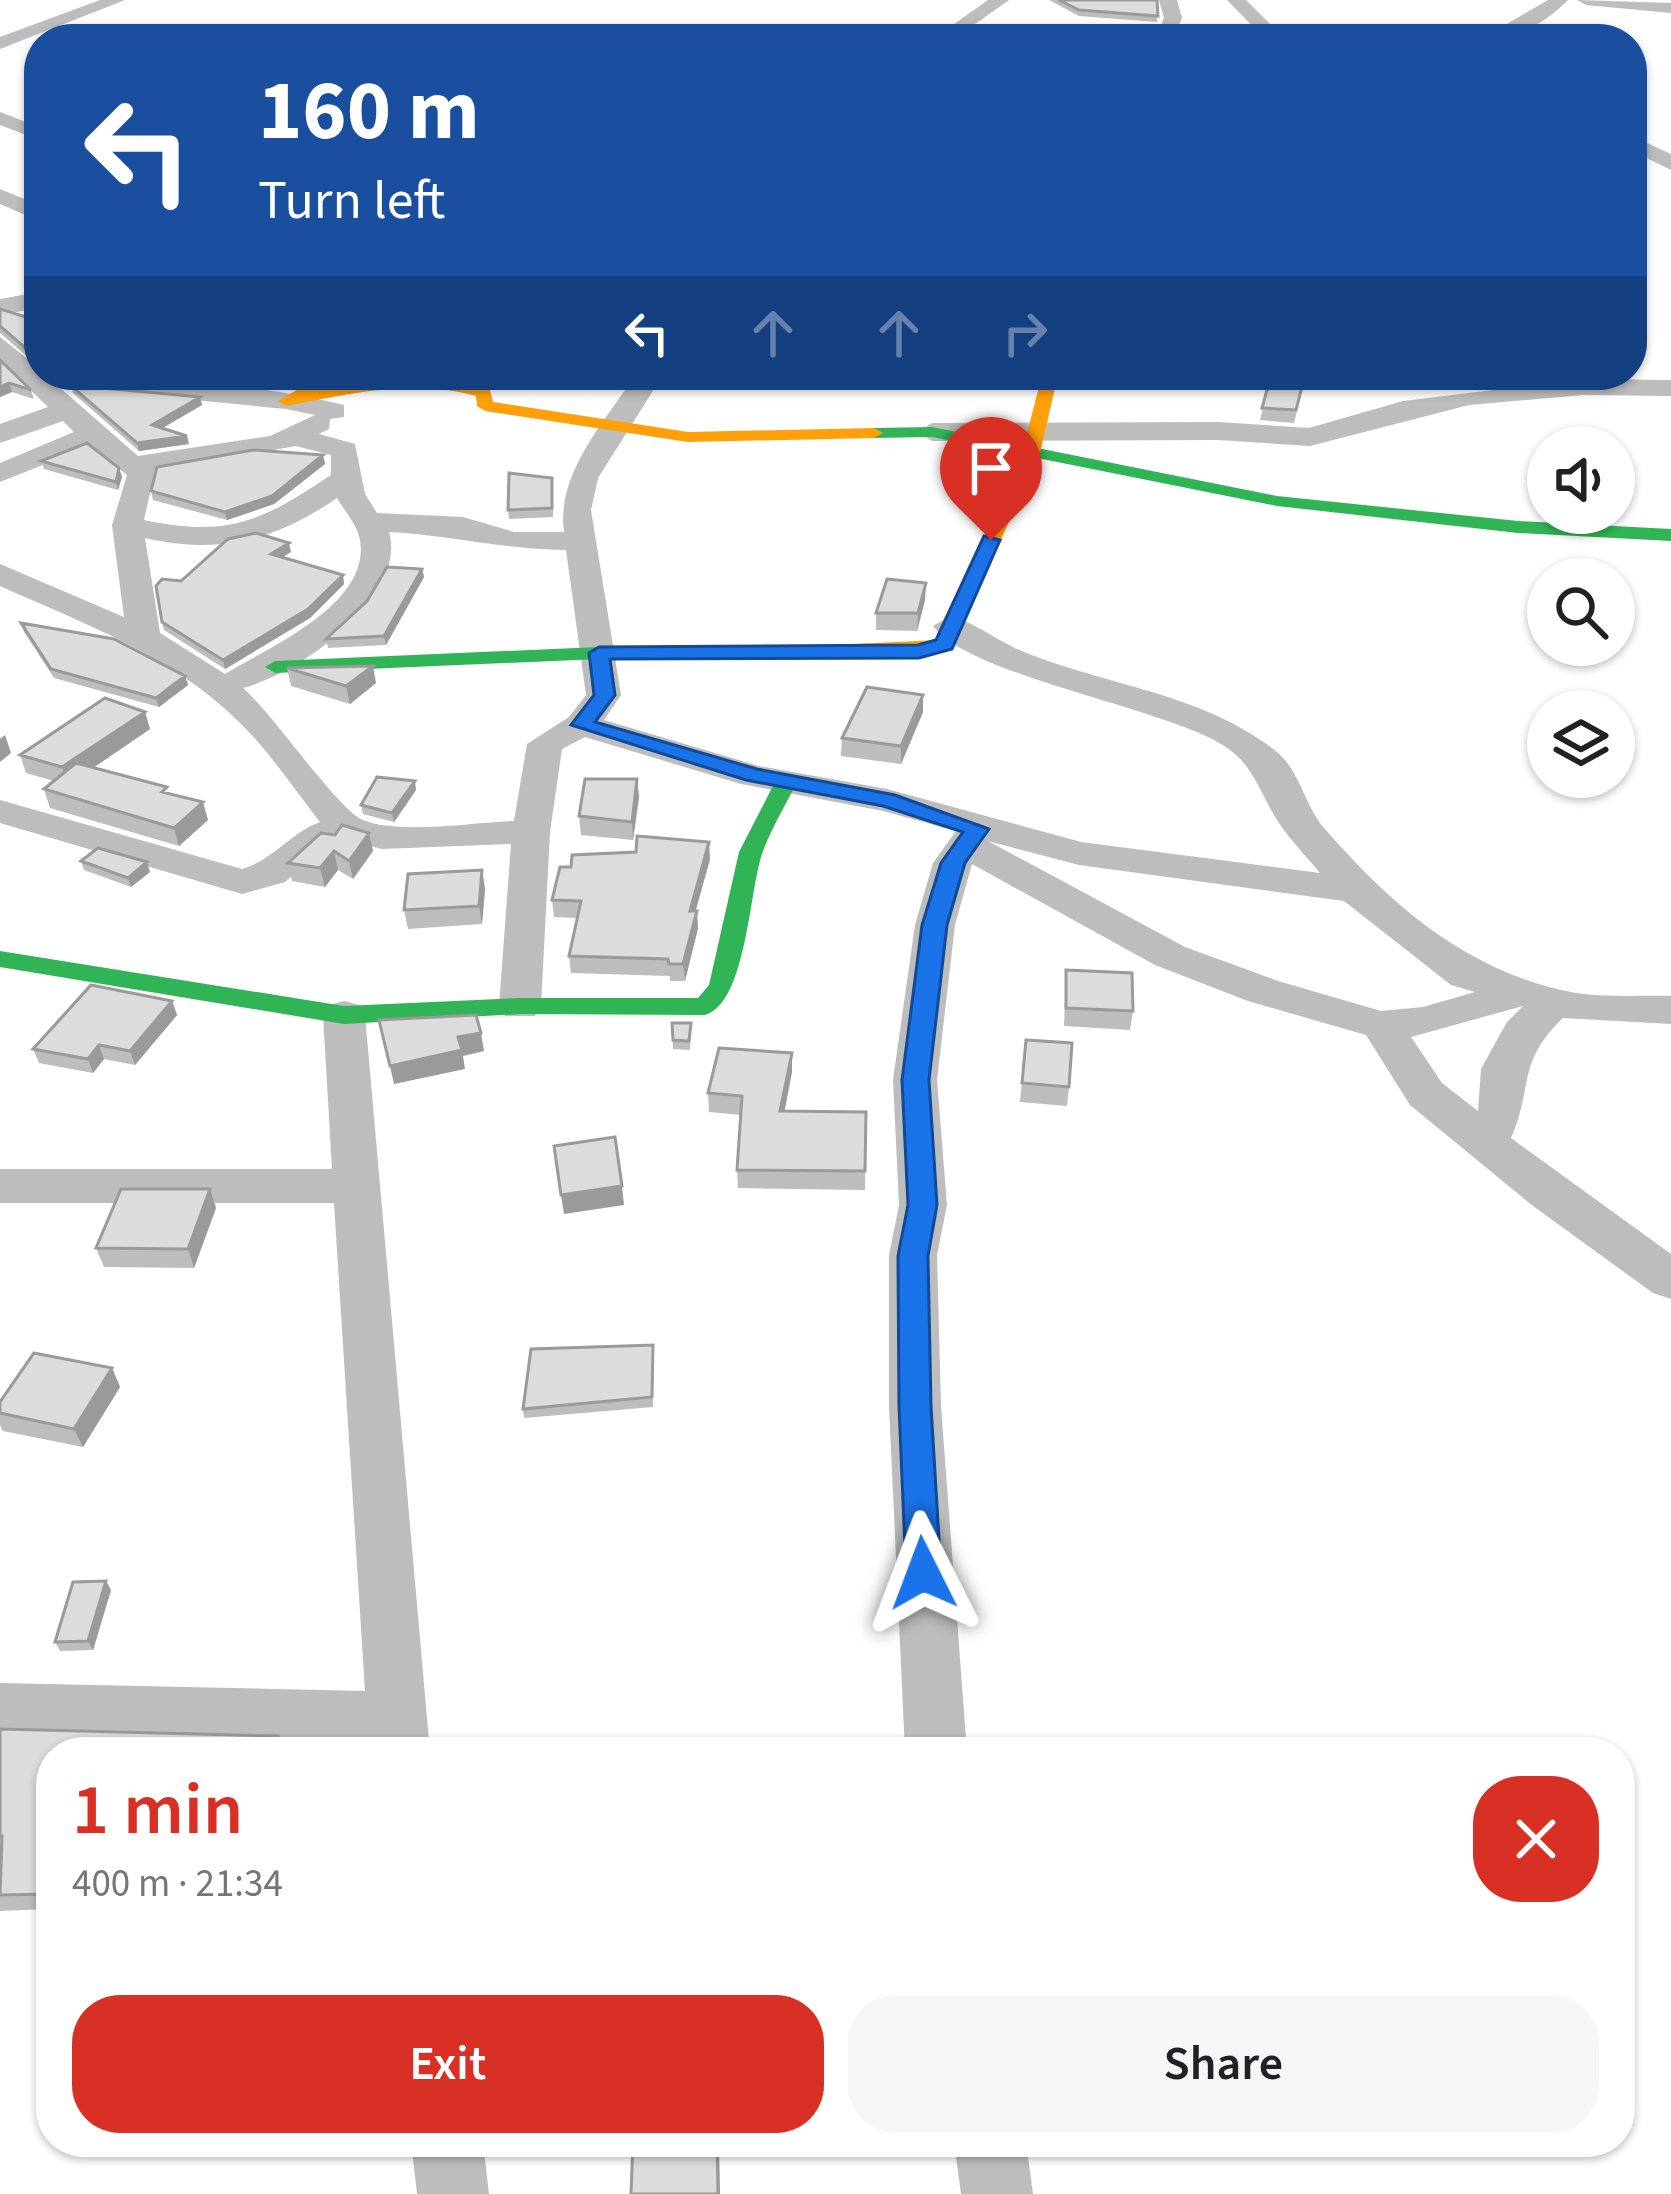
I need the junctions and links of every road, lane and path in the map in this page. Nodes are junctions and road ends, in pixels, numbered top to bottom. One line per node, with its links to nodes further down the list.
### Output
1 (116, 0): 7 (street)
2 (1000, 0): 8 (street)
3 (1236, 0): 9 (street)
4 (1559, 0): 10 (street)
5 (1586, 0): 6 (street)
6 (1671, 8)
7 (51, 24)
8 (964, 24)
9 (1261, 24)
10 (1525, 24)
11 (0, 345): 12 (street)
12 (24, 368)
13 (47, 390): 23 (street)
14 (172, 390): 21 (street)
15 (306, 390): 22 (street)
16 (355, 390): 22 (street)
17 (474, 390): 25 (street)
18 (641, 390): 25 (street)
19 (1046, 390): 30 (street)
20 (1554, 390): 30 (street)
21 (182, 391): 22 (street); 24 (street)
22 (286, 401): 29 (street)
23 (67, 410): 27 (street); 28 (street)
24 (170, 421)
25 (618, 430): 26 (street); 37 (street)
26 (932, 432): 30 (street)
27 (0, 434)
28 (93, 435): 31 (street); 32 (street)
29 (296, 436): 31 (street); 33 (street)
30 (1033, 441): 36 (street); 39 (street)
31 (133, 465): 35 (street)
32 (0, 473)
33 (347, 478): 34 (street); 35 (street)
34 (370, 522): 37 (street); 42 (street)
35 (127, 525): 40 (street)
36 (1671, 535)
37 (581, 541): 41 (street)
38 (0, 574): 40 (street)
39 (950, 626): 41 (street); 50 (street)
40 (144, 638): 43 (street)
41 (599, 653): 42 (street); 44 (street)
42 (275, 668): 43 (street)
43 (220, 686): 47 (street)
44 (582, 725): 45 (street); 48 (street)
45 (786, 782): 49 (street); 53 (street)
46 (0, 811): 47 (street)
47 (344, 827): 48 (street)
48 (531, 832): 53 (street)
49 (971, 836): 50 (street); 56 (street); 63 (street)
50 (1356, 890): 52 (street)
51 (0, 959): 55 (street)
52 (1539, 997): 54 (street); 56 (street); 57 (street)
53 (520, 1006): 55 (street)
54 (1671, 1010)
55 (344, 1015): 59 (street)
56 (1381, 1025): 57 (street)
57 (1486, 1143): 60 (street)
58 (0, 1186): 59 (street)
59 (356, 1186): 62 (street)
60 (1671, 1280)
61 (0, 1711): 62 (street)
62 (397, 1736)
63 (935, 1737)
64 (449, 2157): 66 (street)
65 (992, 2157): 67 (street)
66 (453, 2194)
67 (997, 2194)

